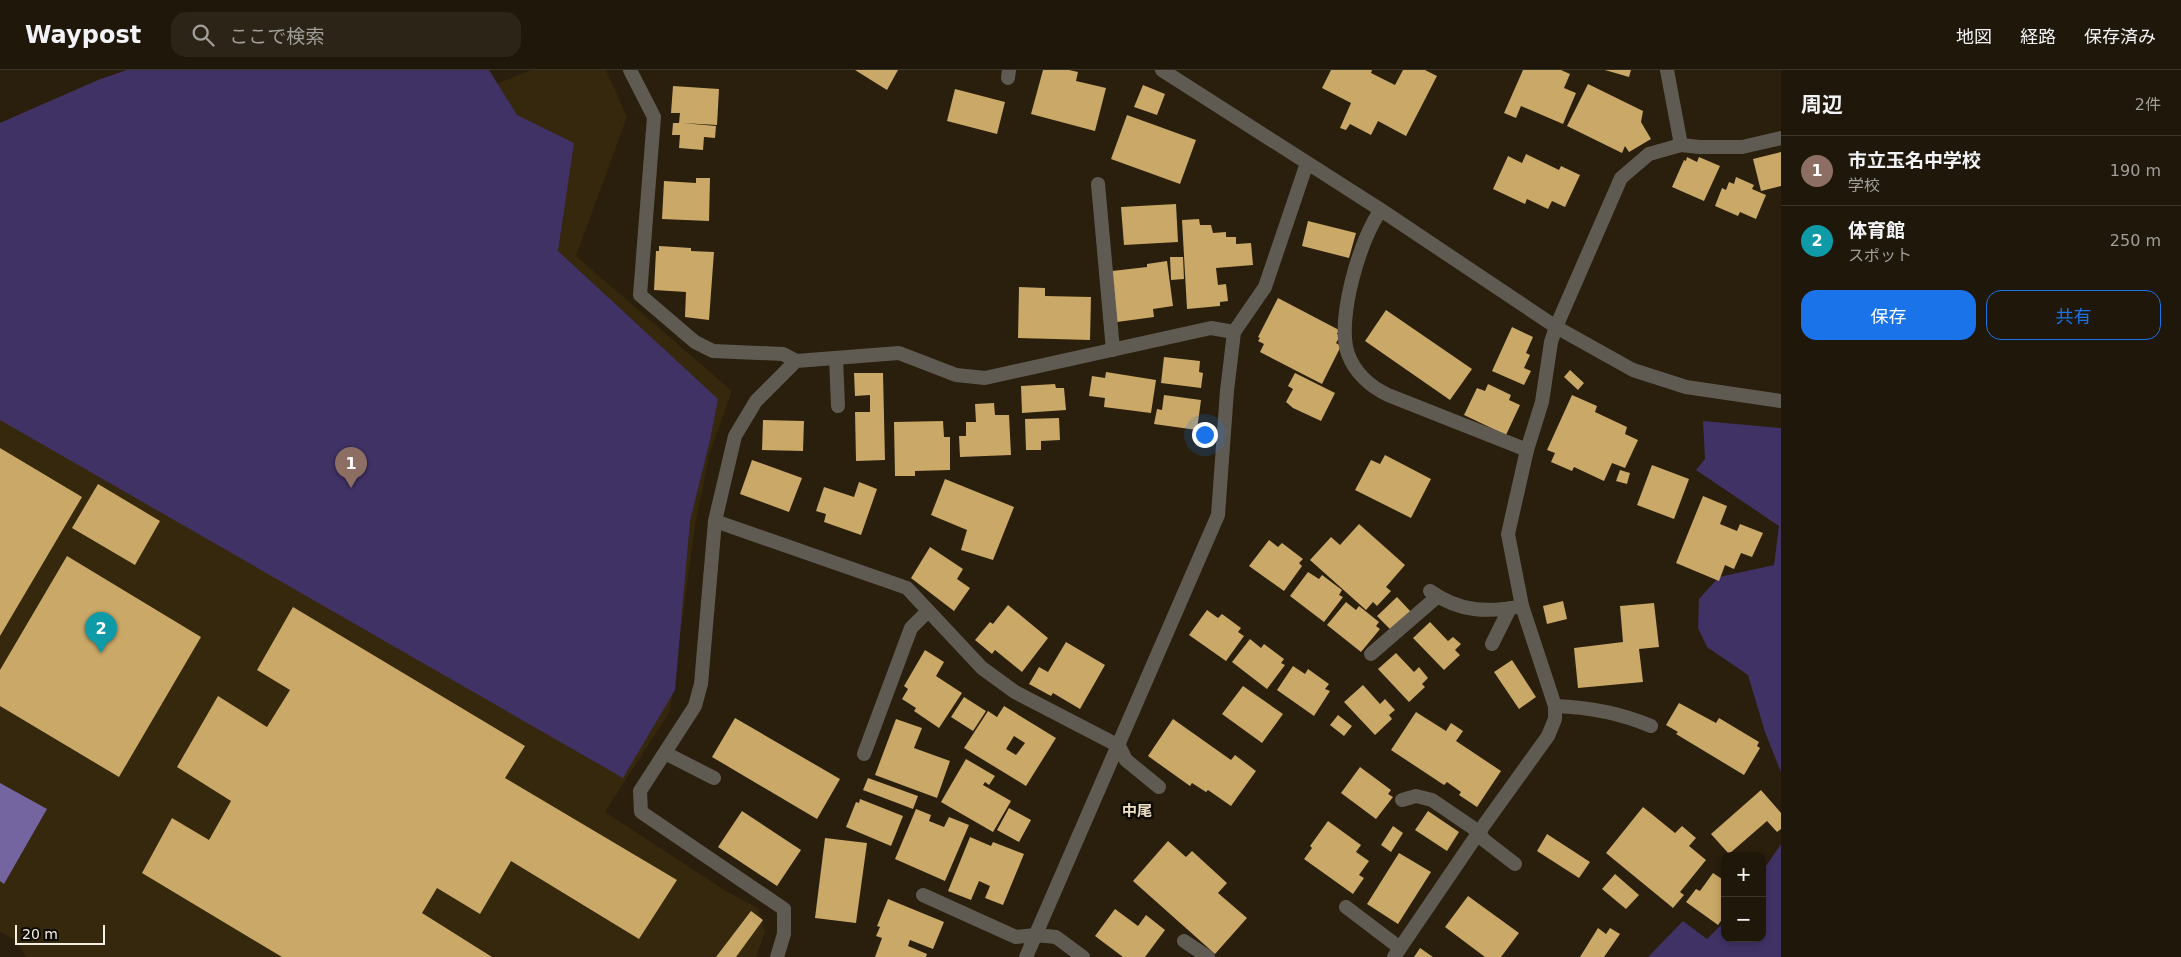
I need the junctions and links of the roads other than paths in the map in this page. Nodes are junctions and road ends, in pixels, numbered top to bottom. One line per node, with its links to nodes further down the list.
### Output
1 (630, 70): 13 (street)
2 (1162, 70): 6 (street)
3 (1666, 70): 5 (street)
4 (1781, 138): 5 (street)
5 (1681, 145): 9 (street)
6 (1307, 163): 8 (street); 10 (street)
7 (1098, 184): 11 (street)
8 (1381, 210): 9 (street); 16 (street)
9 (1556, 327): 14 (street); 16 (street)
10 (1234, 332): 11 (street); 24 (street)
11 (1113, 350): 12 (street)
12 (836, 358): 13 (street); 15 (street)
13 (796, 362): 17 (street)
14 (1781, 401)
15 (838, 406)
16 (1527, 450): 18 (street)
17 (715, 521): 19 (street); 25 (street)
18 (1516, 607): 20 (street); 21 (street); 22 (street)
19 (928, 611): 24 (street); 26 (street)
20 (1492, 644)
21 (1371, 654)
22 (1555, 706): 23 (street); 30 (street)
23 (1651, 726)
24 (1119, 746): 28 (street); 34 (street)
25 (665, 753): 27 (street); 37 (street)
26 (864, 754)
27 (714, 778)
28 (1159, 787)
29 (1402, 800): 30 (street)
30 (1479, 832): 31 (street); 36 (street)
31 (1515, 864)
32 (923, 895): 34 (street)
33 (1346, 908): 36 (street)
34 (1035, 935): 38 (street); 39 (street)
35 (1184, 941): 40 (street)
36 (1397, 952)
37 (777, 957)
38 (1026, 957)
39 (1084, 957)
40 (1208, 957)

